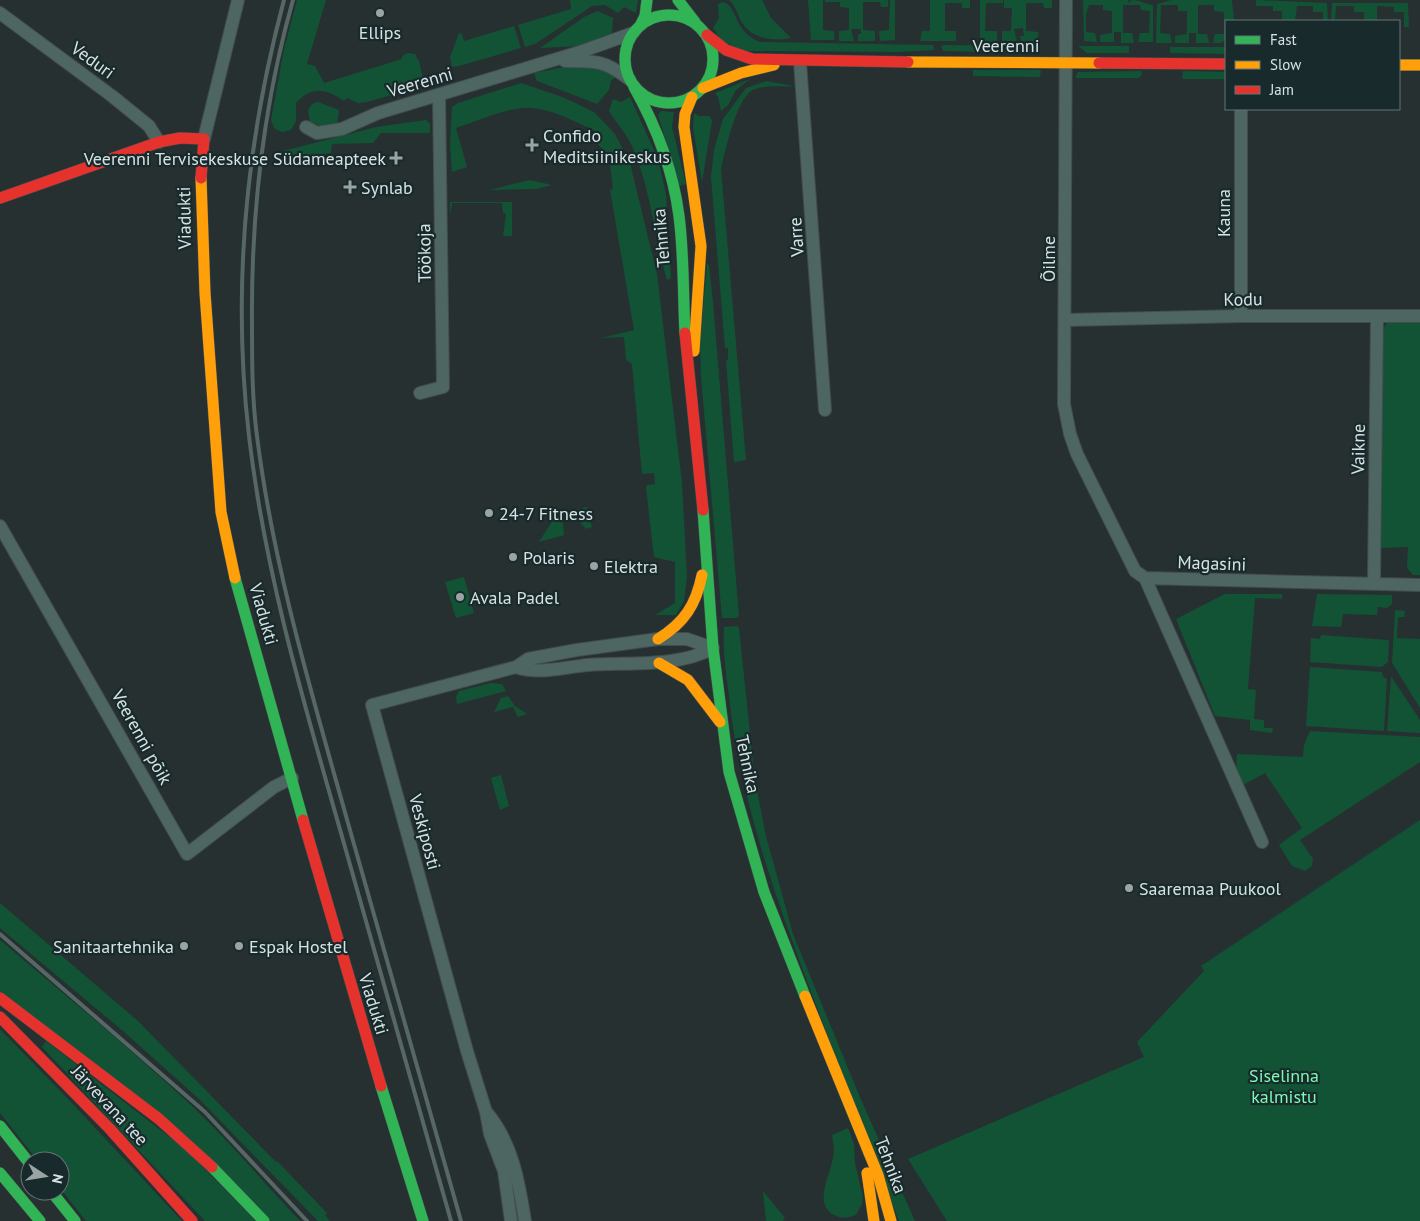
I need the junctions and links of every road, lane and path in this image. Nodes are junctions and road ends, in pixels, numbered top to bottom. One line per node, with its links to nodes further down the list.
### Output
1 (238, 0): 22 (street, Viadukti)
2 (647, 0): 7 (main road)
3 (678, 0): 6 (main road)
4 (1066, 0): 12 (street, Õilme)
5 (0, 13): 23 (street, Veduri)
6 (697, 24): 7 (main road); 8 (main road)
7 (637, 28): 9 (street, Veerenni); 16 (main road)
8 (706, 35): 10 (main road, Veerenni); 17 (main road)
9 (545, 61): 16 (street, Veerenni); 18 (street, Veerenni)
10 (786, 61): 11 (main road, Veerenni); 17 (main road, Veerenni)
11 (800, 62): 12 (main road, Veerenni); 31 (street, Varre)
12 (1064, 62): 13 (main road, Veerenni); 28 (street, Õilme)
13 (1225, 64)
14 (1400, 65): 15 (main road)
15 (1420, 65)
16 (631, 83): 19 (main road); 30 (main road, Tehnika)
17 (703, 88): 19 (main road)
18 (439, 96): 21 (street, Veerenni); 29 (street, Töökoja)
19 (692, 97): 30 (main road, Tehnika)
20 (1241, 110): 25 (street, Kauna)
21 (306, 128)
22 (204, 139): 23 (main road); 42 (main road, Viadukti)
23 (159, 142): 24 (main road)
24 (0, 198)
25 (1241, 316): 27 (street, Kodu); 28 (street, Kodu)
26 (1420, 316): 27 (street, Kodu)
27 (1377, 317): 35 (street, Vaikne)
28 (1066, 320): 34 (street, Õilme)
29 (420, 392)
30 (691, 394): 33 (main road, Tehnika)
31 (826, 410)
32 (0, 526): 42 (street, Veerenni põik)
33 (706, 558): 37 (main road); 38 (main road, Tehnika)
34 (1145, 578): 35 (street, Magasini); 43 (street)
35 (1374, 582): 36 (street, Magasini)
36 (1420, 585)
37 (658, 639): 38 (street, Veskiposti); 40 (street, Veskiposti)
38 (713, 648): 39 (street, Veskiposti); 41 (main road, Tehnika)
39 (659, 663): 40 (street, Veskiposti); 41 (main road)
40 (516, 667): 46 (street, Veskiposti)
41 (722, 725): 47 (main road, Tehnika)
42 (292, 778): 57 (main road, Viadukti)
43 (1262, 842)
44 (0, 998): 56 (main road)
45 (0, 1017): 55 (main road, Järvevana tee)
46 (486, 1112): 58 (street, Veskiposti); 59 (street, Veskiposti)
47 (855, 1122): 60 (main road, Tehnika); 61 (main road, Tehnika)
48 (0, 1126): 49 (main road)
49 (20, 1151)
50 (0, 1174): 52 (main road); 53 (main road)
51 (59, 1201): 54 (main road)
52 (34, 1221)
53 (40, 1221)
54 (75, 1221)
55 (192, 1221)
56 (264, 1221)
57 (423, 1221)
58 (511, 1221)
59 (526, 1221)
60 (874, 1221)
61 (892, 1221)

